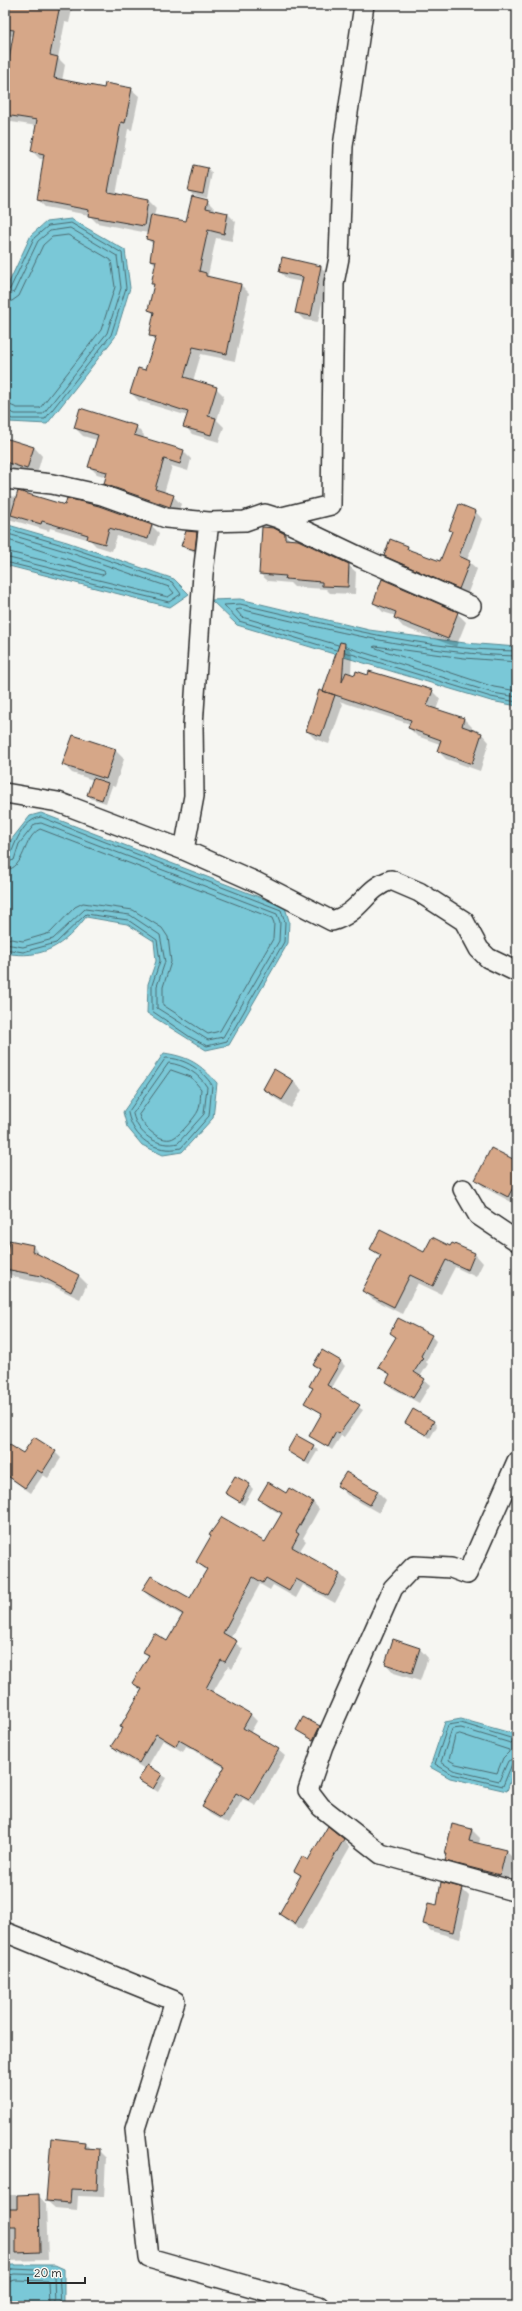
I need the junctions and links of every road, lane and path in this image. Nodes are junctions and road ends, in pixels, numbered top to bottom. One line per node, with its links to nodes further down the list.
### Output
1 (364, 5): 3 (street)
2 (5, 479): 4 (street)
3 (278, 518): 4 (street); 5 (street)
4 (209, 522): 7 (street)
5 (471, 606)
6 (5, 793): 7 (street)
7 (184, 850): 8 (street)
8 (517, 972)
9 (463, 1189): 10 (street)
10 (517, 1241)
11 (517, 1461): 12 (street)
12 (517, 1892)
13 (5, 1932): 14 (street)
14 (319, 2306)

